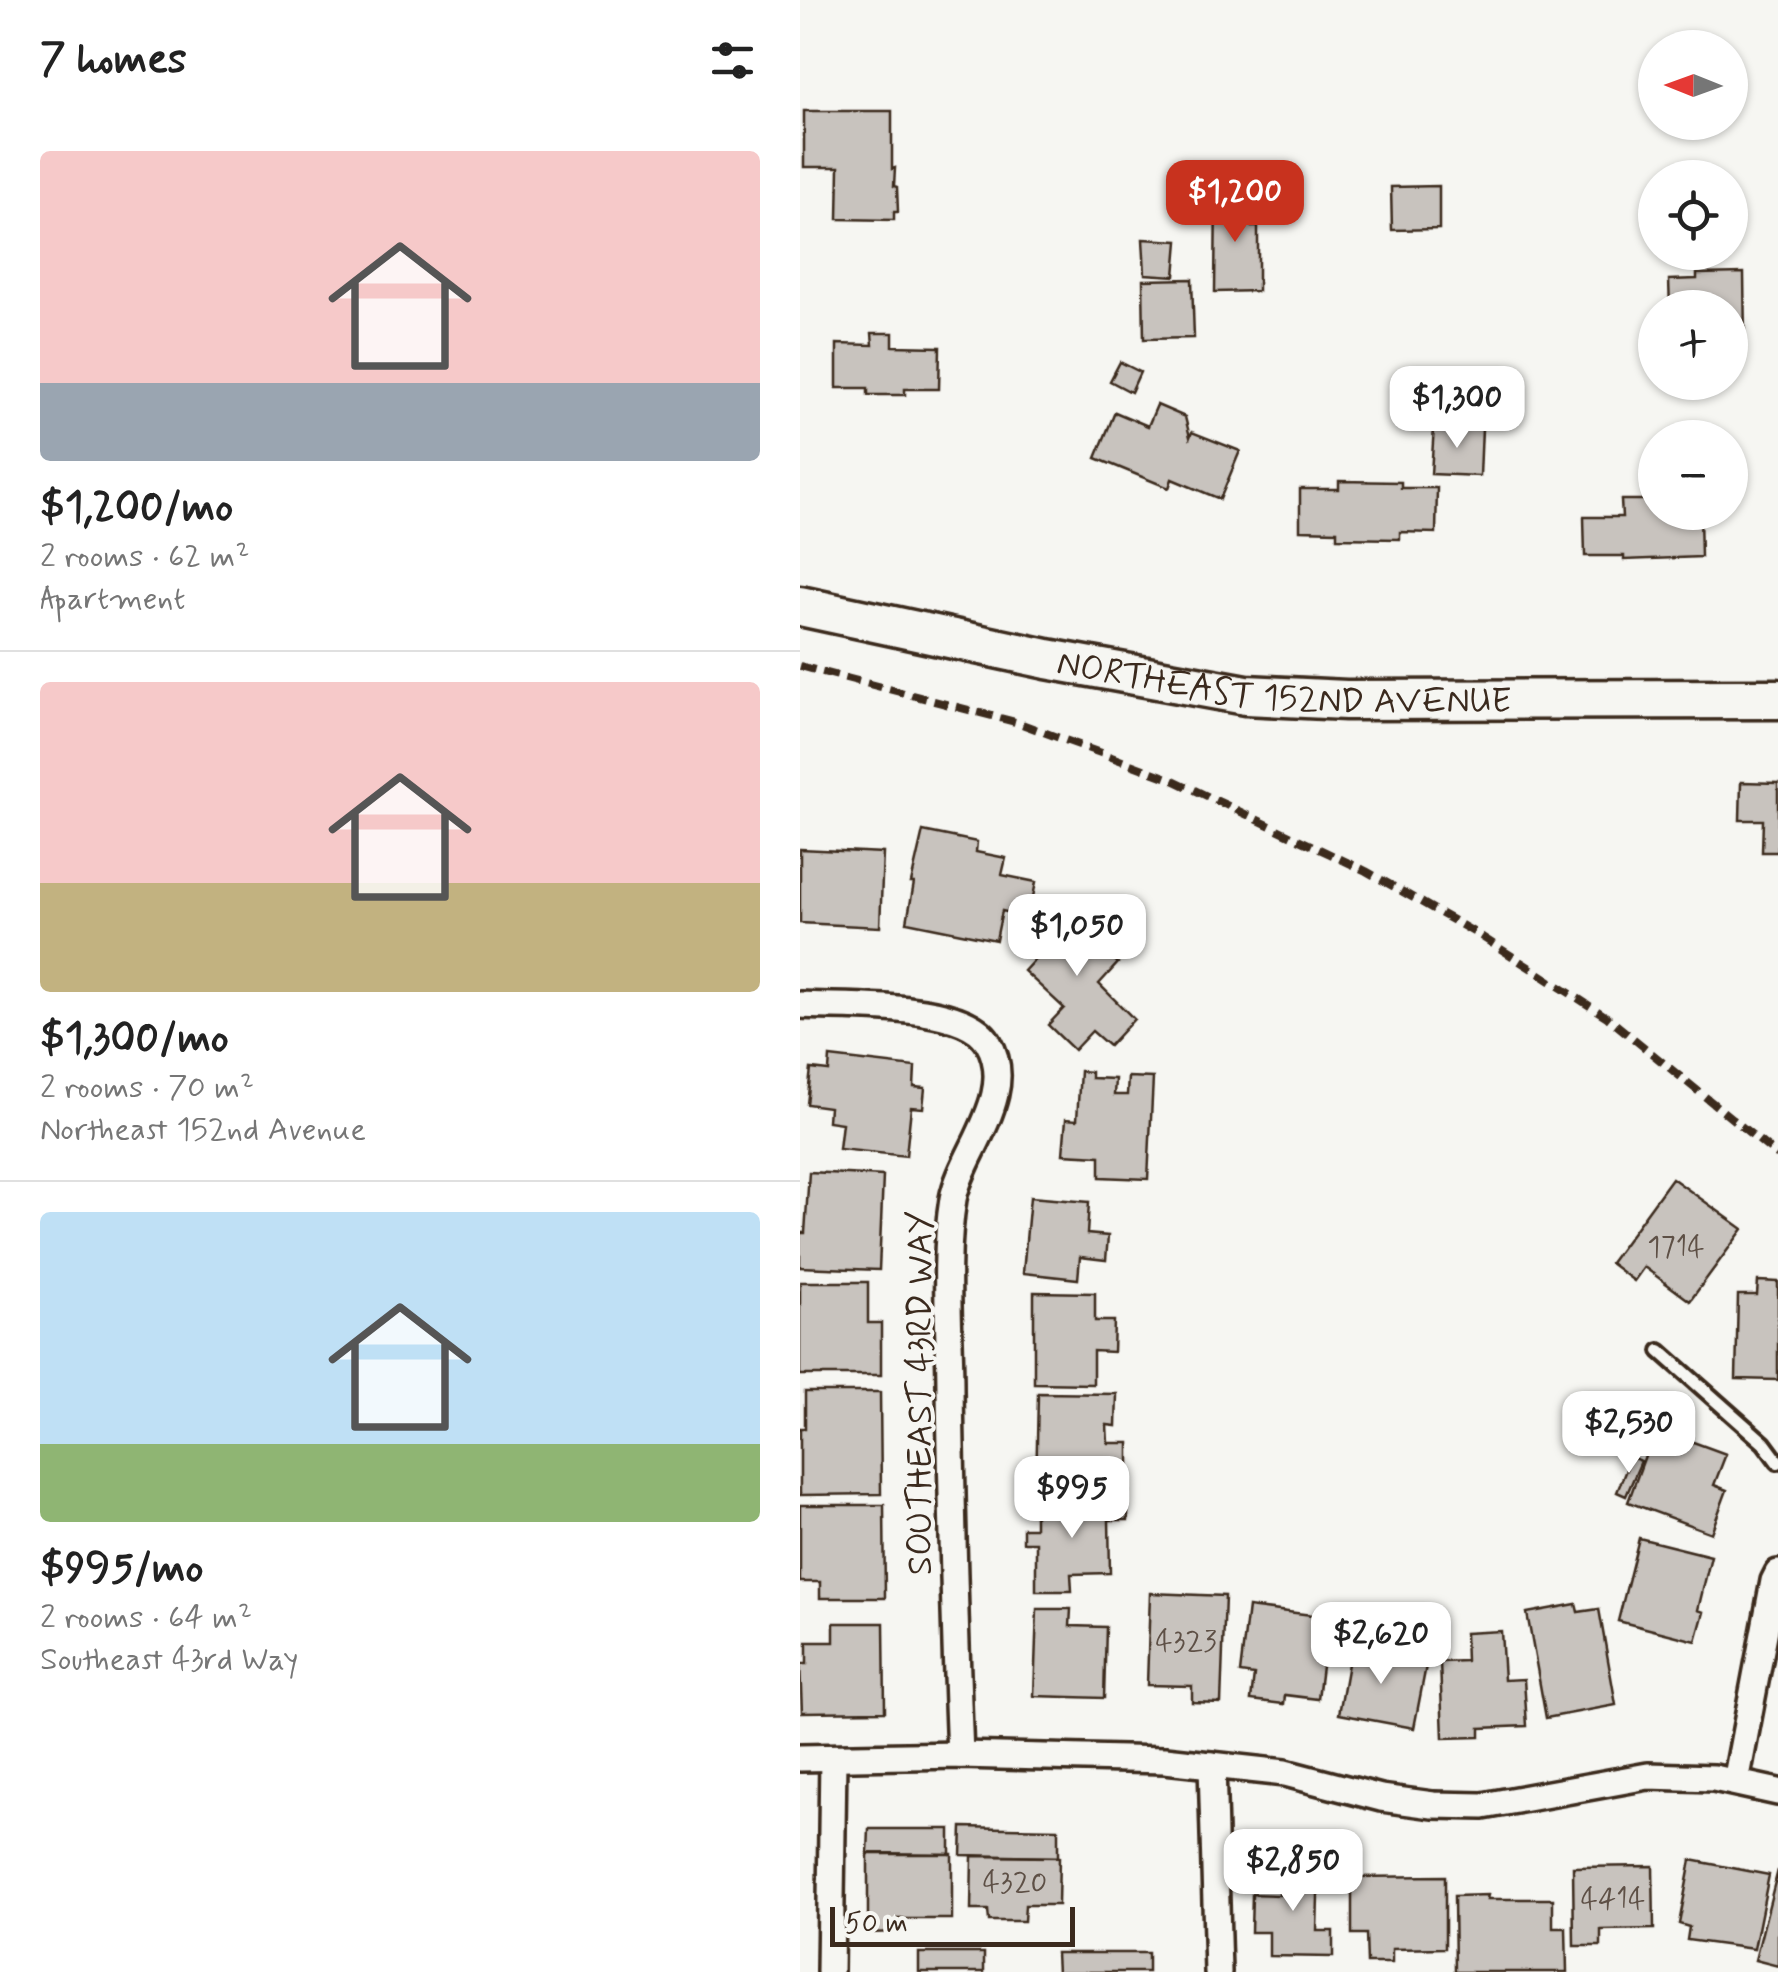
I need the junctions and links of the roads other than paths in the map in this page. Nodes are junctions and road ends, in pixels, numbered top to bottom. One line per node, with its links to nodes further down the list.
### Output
1 (800, 606): 2 (street, NORTHEAST 152ND AVENUE)
2 (1778, 699)
3 (800, 1005): 7 (street, SOUTHEAST 43RD WAY)
4 (1660, 1352): 5 (lane)
5 (1778, 1462)
6 (1778, 1573): 11 (street)
7 (960, 1755): 9 (street); 10 (street)
8 (800, 1758): 9 (street)
9 (833, 1758): 13 (street)
10 (1212, 1765): 11 (street); 14 (street)
11 (1736, 1782): 12 (street)
12 (1778, 1792)
13 (830, 1972)
14 (1218, 1972)

